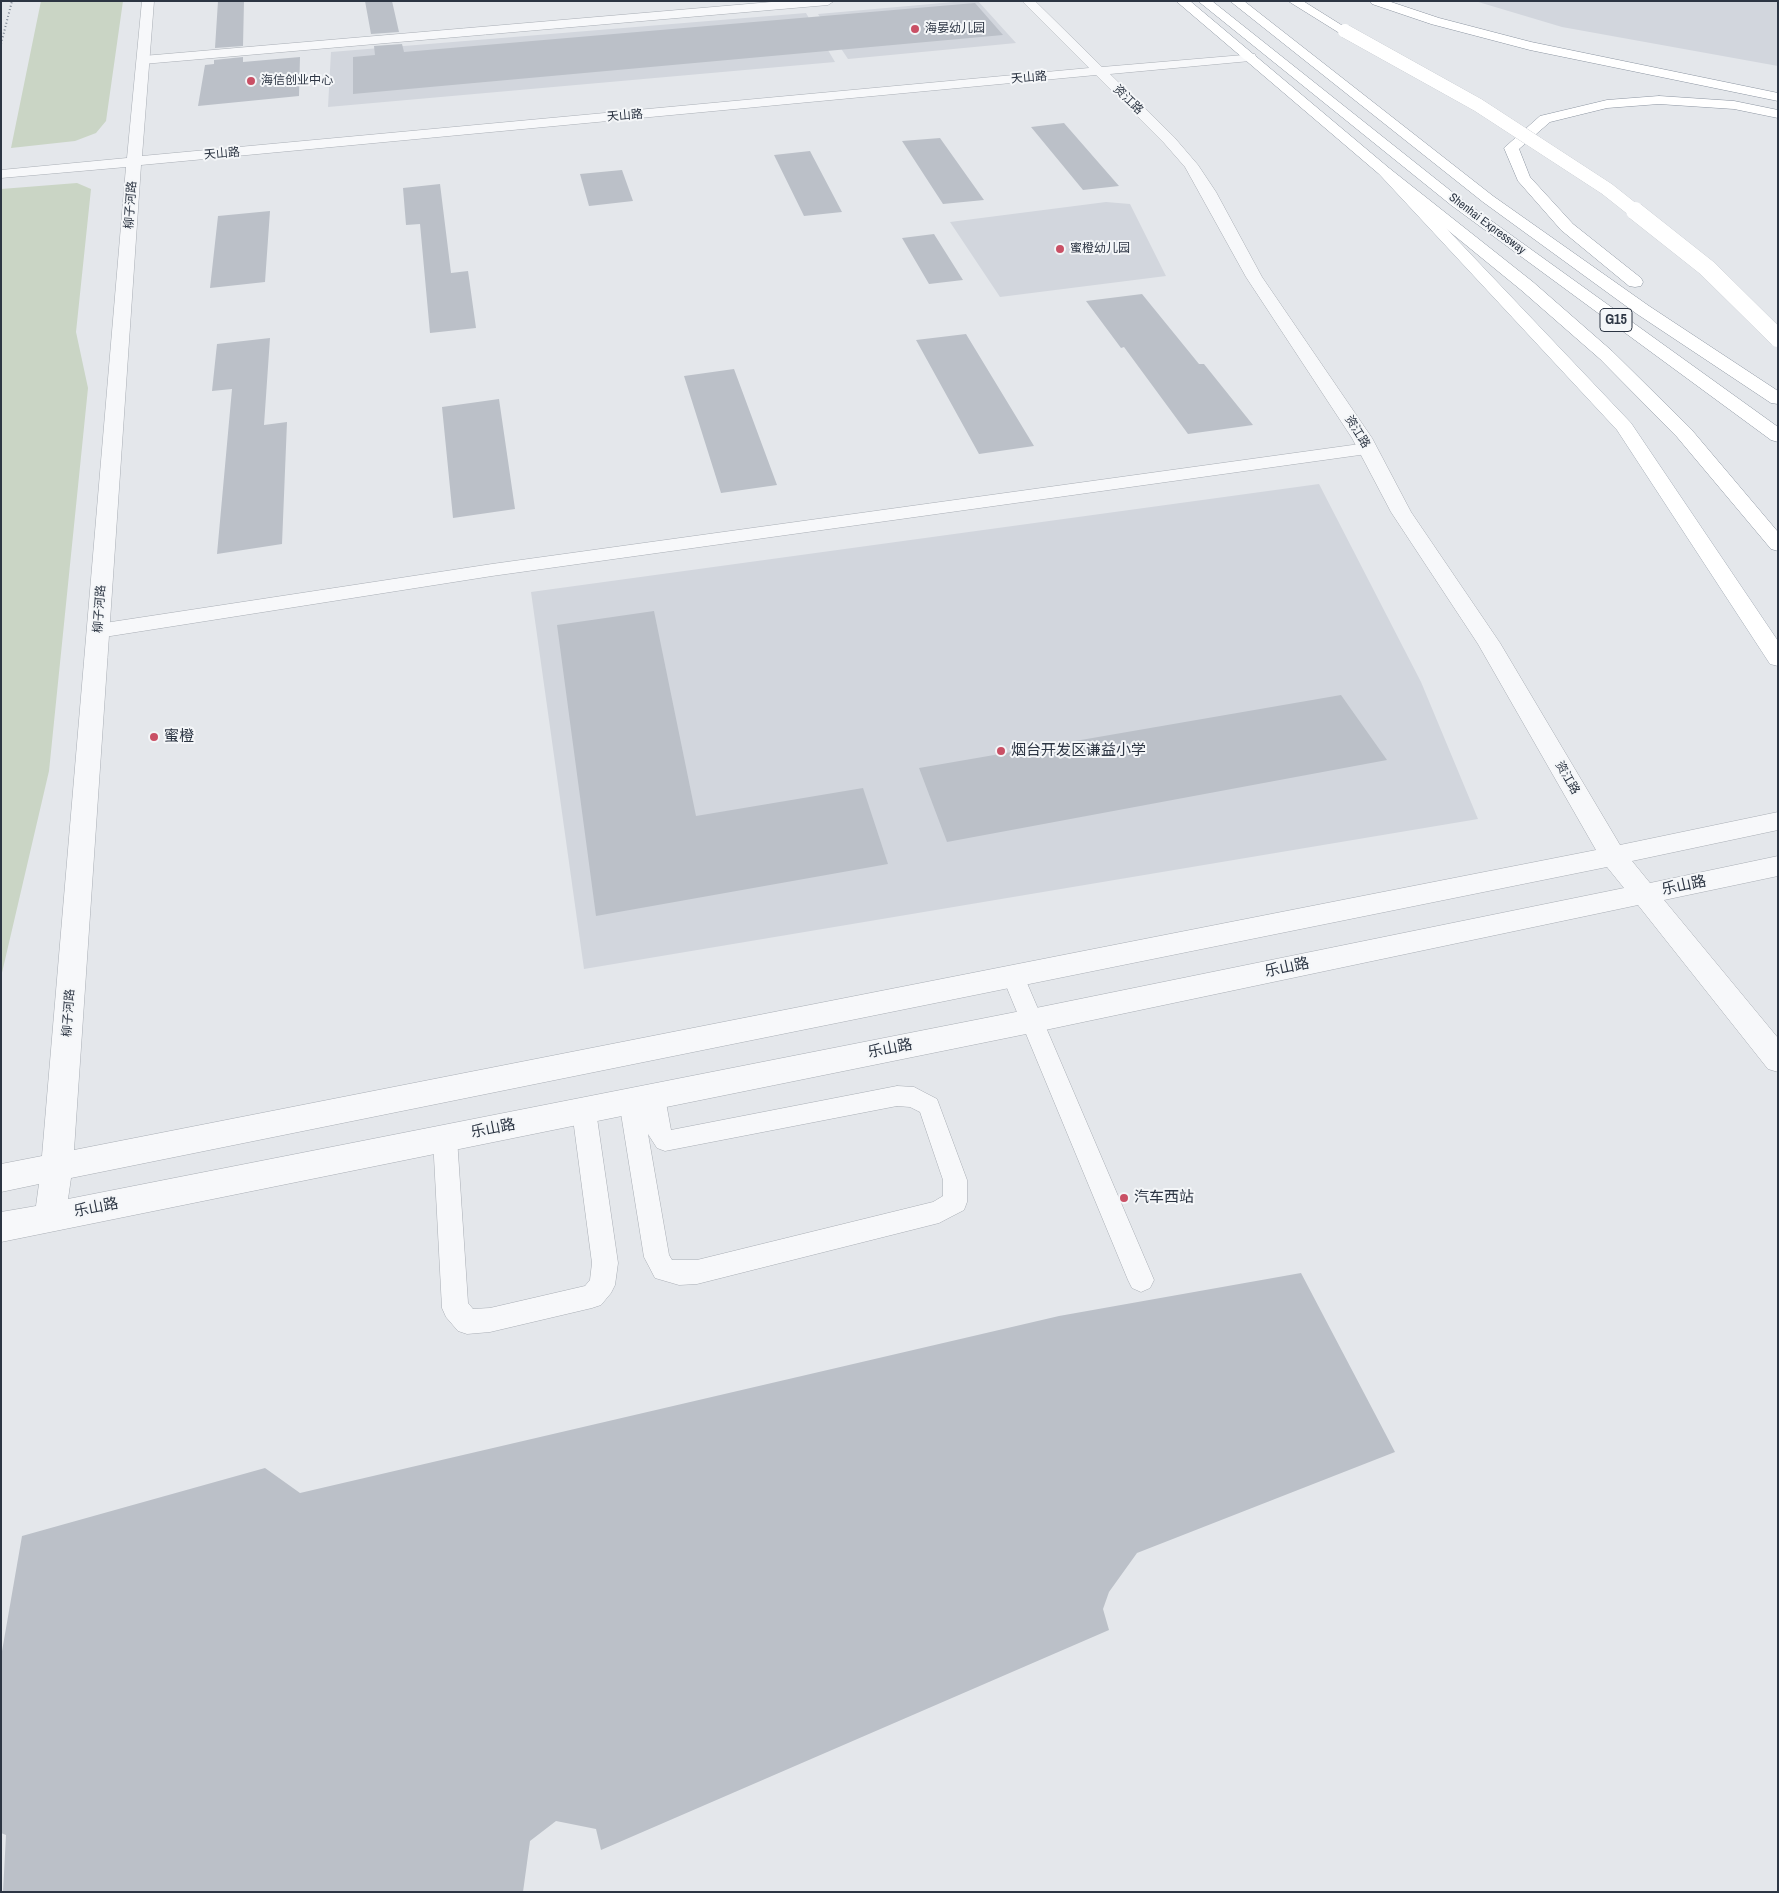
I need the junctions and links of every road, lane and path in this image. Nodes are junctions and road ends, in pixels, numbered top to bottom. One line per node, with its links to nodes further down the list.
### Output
1 (148, 1): 10 (street, 柳子河路)
2 (828, 1): 10 (street)
3 (1028, 1): 11 (street, 资江路)
4 (1182, 1): 9 (main road)
5 (1204, 1): 21 (main road, Shenhai Expressway / G15)
6 (1236, 1): 20 (main road, Shenhai Expressway / G15)
7 (1294, 1): 18 (main road, bridge)
8 (1376, 1): 12 (main road)
9 (1244, 53): 11 (street, 天山路); 16 (main road)
10 (143, 60): 15 (street, 柳子河路)
11 (1093, 66): 13 (street, 天山路); 15 (street, 天山路); 22 (street, 资江路)
12 (1778, 97)
13 (502, 113)
14 (1778, 114): 19 (main road)
15 (135, 151): 17 (street, 天山路); 24 (street, 柳子河路)
16 (1384, 171): 23 (main road); 25 (main road)
17 (1, 174)
18 (1778, 338)
19 (1778, 394)
20 (1778, 399)
21 (1778, 436)
22 (1367, 449): 24 (street); 27 (street, 资江路)
23 (1778, 545)
24 (98, 630): 36 (street, 柳子河路)
25 (1778, 659)
26 (1778, 821): 27 (street)
27 (1614, 856): 29 (street, 资江路); 30 (street)
28 (1778, 866): 29 (street, 乐山路)
29 (1644, 895): 31 (street, 乐山路); 32 (street, 资江路)
30 (1013, 976): 31 (lane); 36 (street)
31 (1031, 1021): 33 (street, 乐山路); 40 (lane)
32 (1778, 1060)
33 (642, 1099): 33 (lane); 34 (street, 乐山路)
34 (584, 1111): 35 (street, 乐山路); 35 (lane)
35 (445, 1138): 38 (street, 乐山路)
36 (57, 1167): 37 (street); 38 (street, 柳子河路)
37 (1, 1178)
38 (50, 1217): 39 (street, 乐山路)
39 (1, 1227)
40 (1141, 1280)

